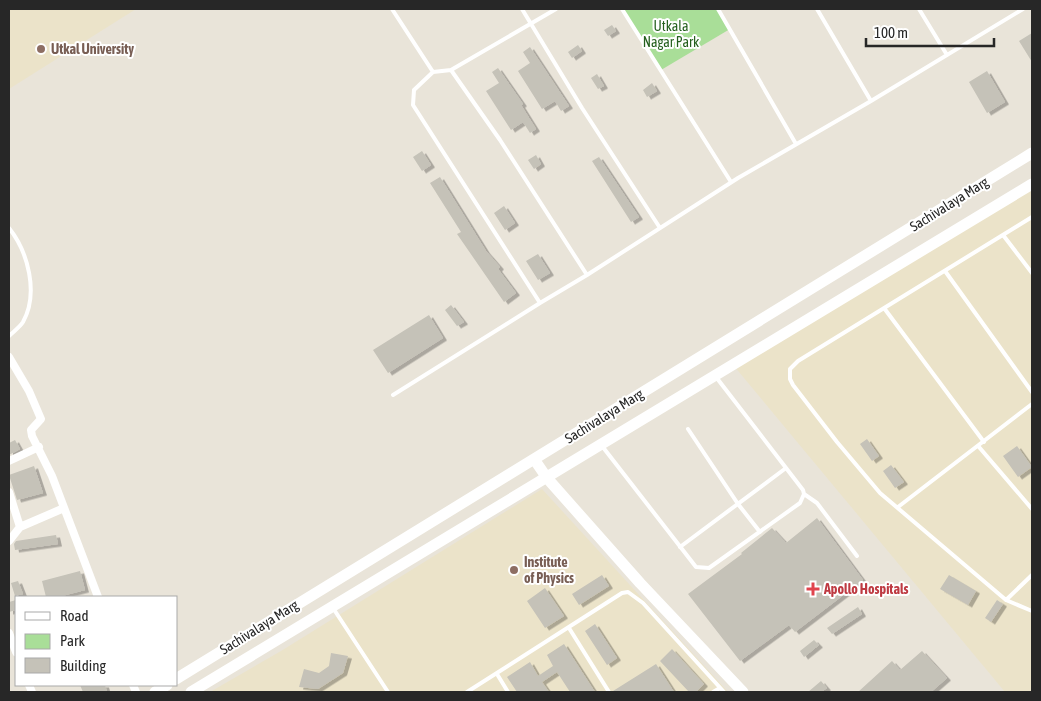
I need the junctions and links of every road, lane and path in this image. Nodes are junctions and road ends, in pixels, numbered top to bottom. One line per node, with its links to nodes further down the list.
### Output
1 (392, 9): 12 (lane)
2 (522, 9): 9 (lane)
3 (556, 9): 9 (lane)
4 (622, 9): 16 (lane)
5 (718, 9): 14 (lane)
6 (817, 9): 13 (lane)
7 (919, 9): 10 (lane)
8 (1023, 9): 10 (lane)
9 (532, 25): 11 (lane); 20 (lane)
10 (947, 55): 13 (lane)
11 (451, 70): 12 (lane); 24 (lane)
12 (433, 72): 25 (lane)
13 (871, 101): 14 (lane)
14 (796, 144): 16 (lane)
15 (1032, 153): 38 (main road, Sachivalaya Marg)
16 (731, 182): 20 (lane)
17 (1032, 184): 29 (main road)
18 (1032, 217): 21 (lane)
19 (9, 228): 27 (lane)
20 (660, 228): 24 (lane)
21 (1003, 235): 22 (lane); 23 (lane)
22 (945, 271): 26 (lane); 30 (lane)
23 (1032, 273)
24 (587, 275): 25 (lane)
25 (540, 303): 31 (lane)
26 (884, 308): 34 (lane); 45 (lane)
27 (9, 336)
28 (9, 357): 36 (street)
29 (715, 376): 35 (main road); 40 (lane)
30 (1032, 392)
31 (393, 395)
32 (1032, 404): 34 (lane)
33 (688, 429): 44 (lane)
34 (984, 442): 37 (lane)
35 (600, 444): 41 (main road); 51 (lane)
36 (39, 447): 39 (street); 46 (street)
37 (979, 447): 45 (lane); 47 (lane)
38 (534, 459): 41 (main road); 62 (main road, Sachivalaya Marg)
39 (9, 461)
40 (786, 468): 43 (lane); 44 (lane)
41 (547, 478): 56 (main road); 71 (main road)
42 (9, 492): 48 (street)
43 (804, 494): 49 (lane); 52 (lane)
44 (738, 504): 49 (lane); 51 (lane)
45 (898, 507): 55 (lane)
46 (64, 508): 48 (street); 54 (street)
47 (1032, 509)
48 (20, 527): 50 (street)
49 (760, 532): 51 (lane)
50 (9, 541)
51 (680, 547)
52 (857, 556)
53 (1032, 575): 55 (lane)
54 (98, 596)
55 (1006, 600): 57 (lane)
56 (333, 607): 64 (main road); 65 (lane)
57 (1032, 610)
58 (569, 628): 61 (lane); 63 (lane); 68 (lane)
59 (9, 633): 60 (street)
60 (15, 649)
61 (497, 674): 66 (lane); 67 (lane)
62 (178, 678)
63 (720, 688): 69 (lane); 70 (lane)
64 (191, 692)
65 (388, 692)
66 (467, 692)
67 (508, 692)
68 (608, 692)
69 (713, 692)
70 (724, 692)
71 (743, 692)

